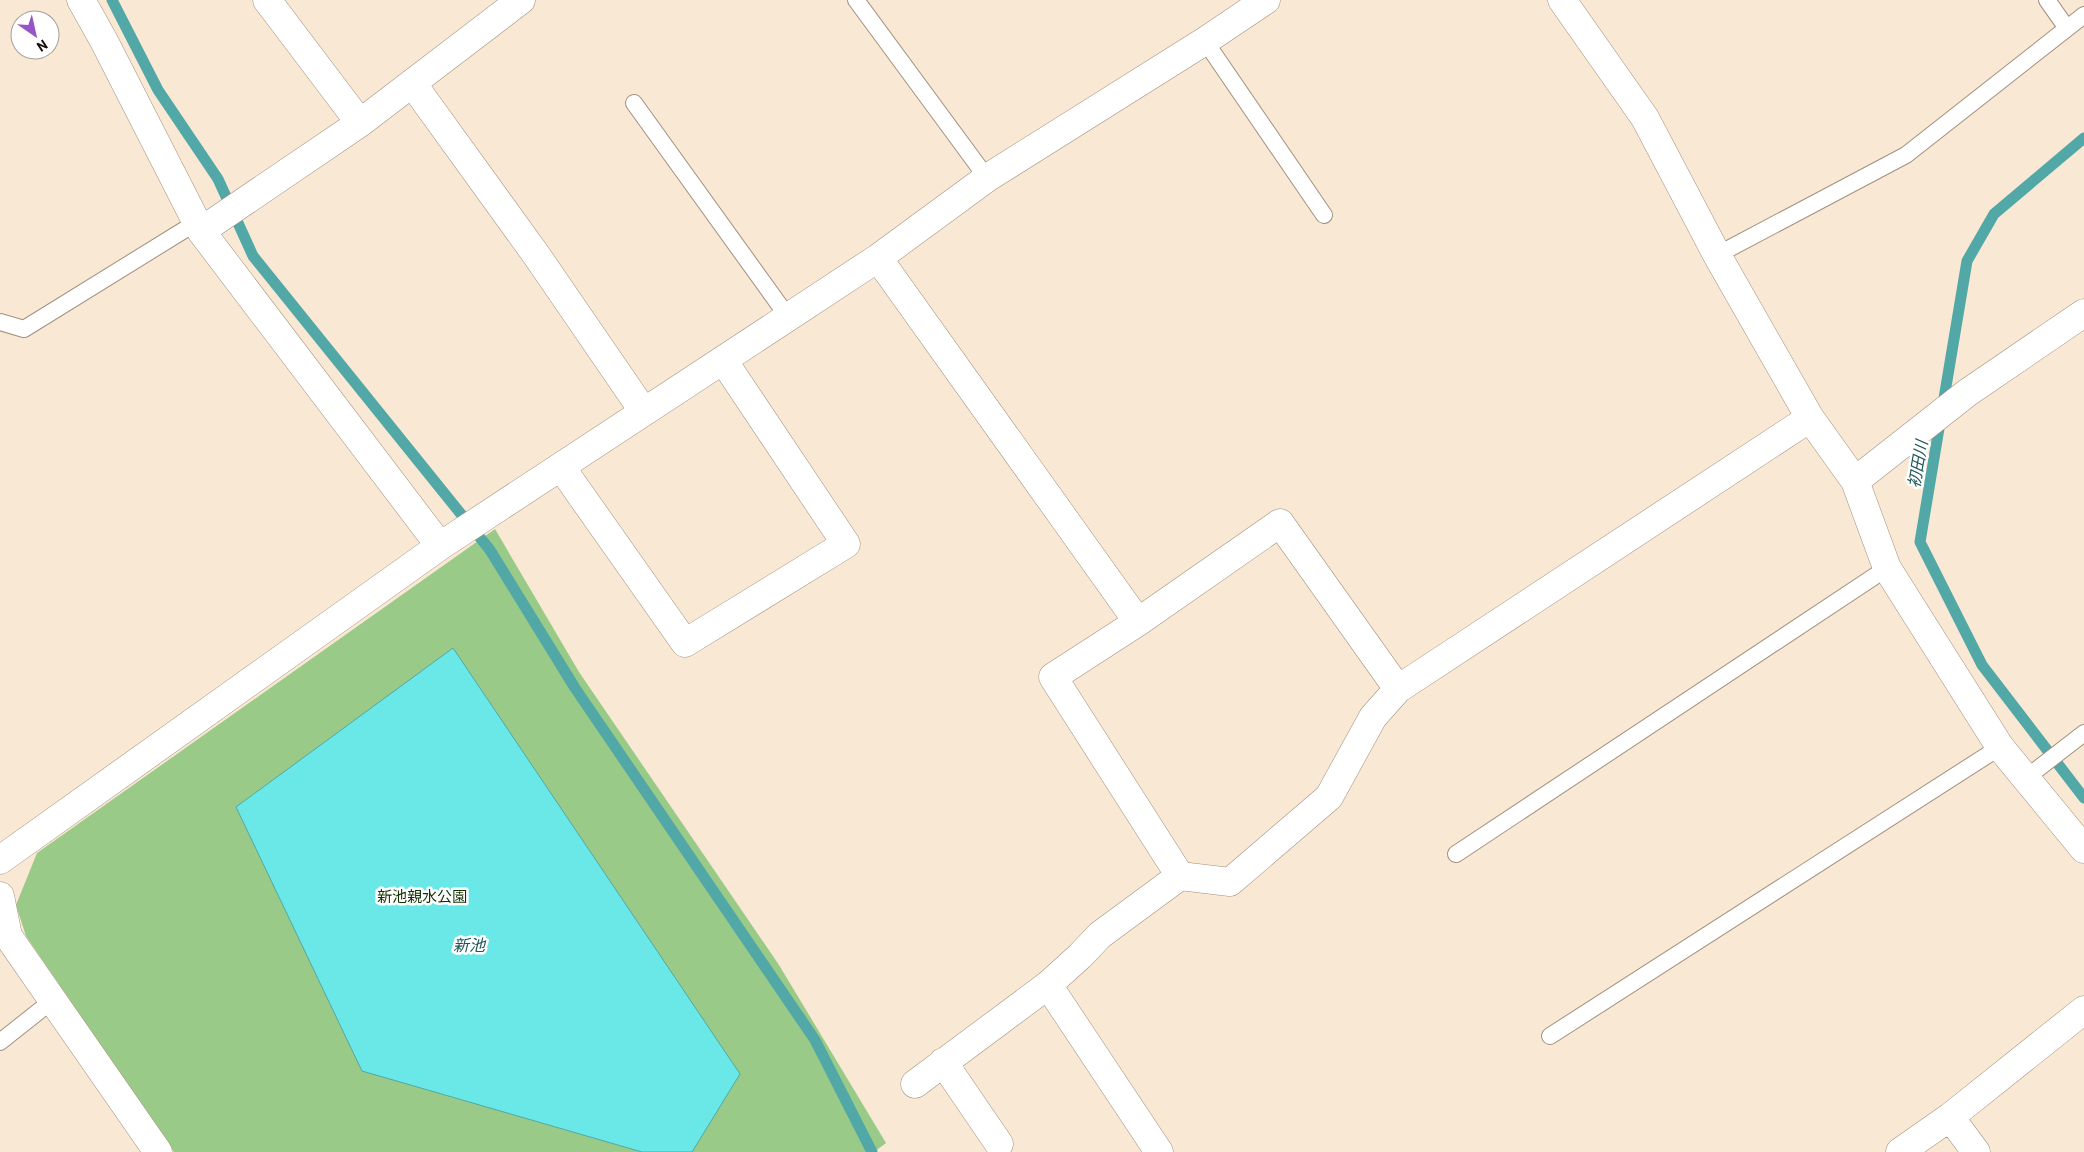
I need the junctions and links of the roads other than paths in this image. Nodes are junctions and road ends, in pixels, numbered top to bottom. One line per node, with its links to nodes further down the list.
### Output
1 (81, 0): 17 (street)
2 (267, 0): 14 (street)
3 (521, 0): 8 (street)
4 (856, 0): 15 (lane)
5 (1266, 0): 11 (street)
6 (1562, 0): 18 (street)
7 (2047, 0): 10 (lane)
8 (493, 9): 12 (street)
9 (2084, 15): 10 (lane)
10 (2066, 27): 18 (lane)
11 (1205, 42): 15 (street); 16 (lane)
12 (412, 83): 14 (street); 24 (street)
13 (634, 103): 21 (lane)
14 (360, 123): 17 (street)
15 (987, 178): 19 (street)
16 (1324, 215)
17 (199, 226): 22 (lane); 28 (street)
18 (1717, 255): 25 (street)
19 (878, 258): 21 (street); 30 (street)
20 (2084, 313): 27 (street)
21 (788, 317): 23 (street)
22 (0, 322)
23 (723, 360): 24 (street); 26 (street)
24 (644, 412): 26 (street)
25 (1810, 418): 27 (street); 31 (street)
26 (561, 467): 28 (street)
27 (1855, 481): 29 (street)
28 (440, 546): 37 (street)
29 (1887, 568): 33 (street); 36 (lane)
30 (1138, 622): 31 (street); 38 (street)
31 (1398, 689): 38 (street)
32 (2084, 733): 34 (lane)
33 (2000, 747): 34 (street); 43 (lane)
34 (2026, 778): 35 (street)
35 (2084, 849)
36 (1456, 854)
37 (0, 860)
38 (1180, 876): 40 (street)
39 (0, 896): 41 (street)
40 (1048, 985): 45 (street); 50 (street)
41 (53, 1000): 44 (lane); 49 (street)
42 (2084, 1010): 47 (street)
43 (1550, 1036)
44 (0, 1042)
45 (943, 1062): 46 (street); 48 (street)
46 (915, 1084)
47 (1950, 1117): 51 (street); 52 (street)
48 (999, 1144)
49 (158, 1152)
50 (1159, 1152)
51 (1900, 1152)
52 (1976, 1152)

